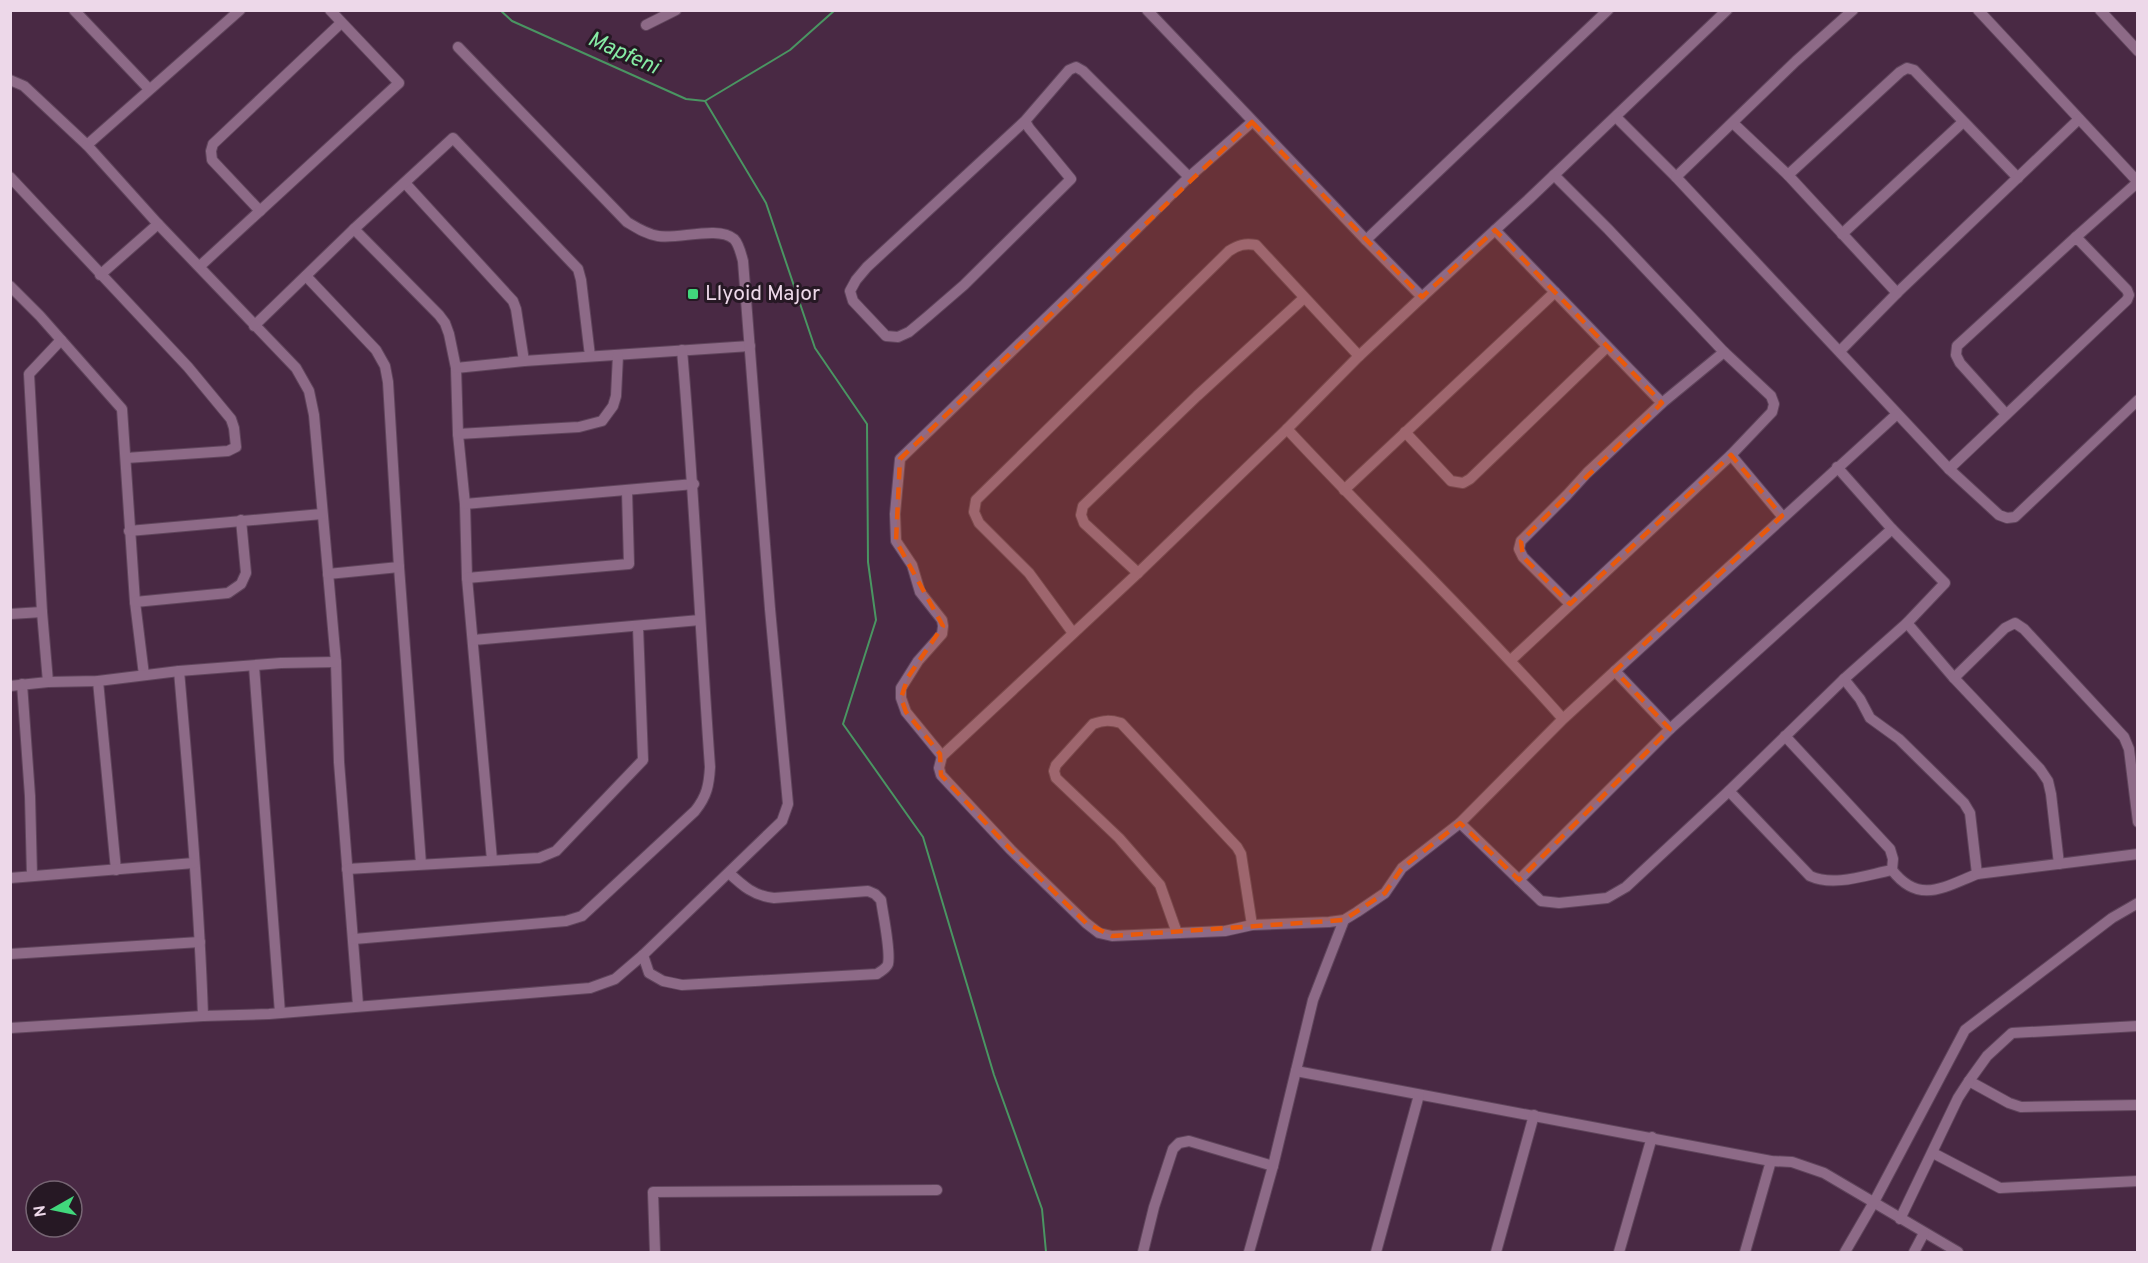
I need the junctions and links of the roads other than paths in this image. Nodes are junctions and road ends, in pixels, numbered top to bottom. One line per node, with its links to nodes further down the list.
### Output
1 (74, 10): 16 (street)
2 (240, 10): 16 (street)
3 (330, 10): 11 (street)
4 (676, 10): 12 (street)
5 (1147, 10): 20 (street)
6 (1608, 10): 38 (street)
7 (1727, 10): 17 (street)
8 (1853, 10): 22 (street)
9 (2100, 10): 14 (street)
10 (1979, 11): 18 (street)
11 (341, 23): 32 (street); 32 (street)
12 (645, 25)
13 (458, 47): 49 (street)
14 (2138, 51)
15 (10, 80): 23 (street)
16 (149, 89): 23 (street)
17 (1616, 117): 25 (street); 28 (street)
18 (2079, 118): 29 (street); 30 (street)
19 (1025, 121): 19 (street); 27 (street)
20 (1252, 122): 27 (street); 38 (street)
21 (1963, 122): 24 (street); 29 (street); 36 (street)
22 (1733, 123): 24 (street); 28 (street)
23 (87, 145): 33 (street)
24 (1788, 175): 36 (street)
25 (1554, 176): 35 (street); 53 (street)
26 (10, 177): 40 (street)
27 (1189, 177): 107 (street)
28 (1676, 177): 52 (street)
29 (2018, 178): 44 (street)
30 (2138, 182): 37 (street)
31 (405, 183): 34 (street); 55 (street); 57 (street)
32 (260, 211): 39 (street)
33 (158, 224): 39 (street); 40 (street)
34 (354, 229): 41 (street); 58 (street)
35 (1495, 230): 43 (street); 45 (street)
36 (1842, 234): 44 (street)
37 (2076, 237): 61 (street); 61 (street)
38 (1366, 240): 45 (street)
39 (200, 266): 47 (street)
40 (100, 274): 67 (street)
41 (306, 276): 47 (street); 79 (street)
42 (10, 286): 48 (street)
43 (1555, 292): 50 (street); 64 (street)
44 (1897, 293): 52 (street)
45 (1422, 297): 56 (street)
46 (1304, 298): 56 (street); 80 (street); 90 (street)
47 (254, 326): 74 (street)
48 (61, 340): 67 (street); 85 (street)
49 (750, 346): 51 (street); 119 (street)
50 (1607, 347): 60 (street); 64 (street)
51 (682, 350): 54 (street); 70 (street)
52 (1840, 351): 62 (street)
53 (1724, 352): 60 (street); 66 (street)
54 (618, 355): 55 (street); 65 (street)
55 (590, 356): 57 (street)
56 (1359, 356): 63 (street)
57 (524, 361): 58 (street)
58 (456, 368): 65 (street)
59 (2138, 400): 69 (street)
60 (1662, 403): 84 (street)
61 (2005, 413): 69 (street)
62 (1897, 414): 68 (street); 69 (street)
63 (1287, 429): 71 (street); 80 (street)
64 (1405, 432): 71 (street)
65 (458, 434): 73 (street)
66 (1731, 455): 75 (street); 84 (street)
67 (126, 458): 78 (street)
68 (1838, 467): 75 (street); 77 (street)
69 (1949, 468)
70 (694, 484): 72 (street); 87 (street)
71 (1344, 490): 92 (street)
72 (627, 491): 73 (street); 82 (street)
73 (465, 504): 82 (street)
74 (322, 514): 76 (street); 81 (street)
75 (1782, 516): 96 (street)
76 (241, 520): 78 (street); 83 (street)
77 (1892, 529): 88 (street); 105 (street)
78 (129, 531): 83 (street)
79 (399, 567): 81 (street); 114 (street)
80 (1138, 573): 90 (street)
81 (328, 574): 93 (street)
82 (467, 578): 91 (street)
83 (135, 602): 97 (street)
84 (1570, 604): 92 (street)
85 (42, 612): 86 (street); 100 (street)
86 (10, 614)
87 (700, 620): 89 (street); 128 (street)
88 (1907, 623): 98 (street); 99 (street)
89 (638, 627): 91 (street); 112 (street)
90 (1073, 633): 107 (street)
91 (473, 640): 112 (street)
92 (1511, 660): 104 (street)
93 (336, 662): 94 (street); 116 (street)
94 (254, 666): 95 (street); 133 (street)
95 (179, 671): 97 (street); 113 (street)
96 (1615, 671): 104 (street); 105 (street)
97 (144, 675): 101 (street)
98 (1954, 678): 109 (street); 115 (street)
99 (1844, 680): 106 (street); 120 (street)
100 (48, 681): 101 (street); 102 (street)
101 (98, 681): 117 (street)
102 (22, 684): 103 (street); 121 (street)
103 (10, 686)
104 (1563, 719): 110 (street)
105 (1670, 729): 123 (street)
106 (1785, 736): 108 (street); 118 (street)
107 (942, 756): 127 (street)
108 (1729, 791): 118 (street); 123 (street)
109 (2138, 822)
110 (1460, 823): 123 (street); 125 (street)
111 (2138, 854): 115 (street)
112 (492, 860): 114 (street)
113 (194, 863): 117 (street); 129 (street)
114 (421, 864): 116 (street)
115 (2059, 864): 120 (street)
116 (347, 869): 128 (street)
117 (116, 870): 121 (street)
118 (1892, 870): 120 (street)
119 (729, 873): 131 (street); 131 (street)
120 (1977, 874)
121 (32, 876): 122 (street)
122 (10, 878)
123 (1519, 880)
124 (2138, 903): 148 (street)
125 (1344, 920): 126 (street); 137 (street)
126 (1252, 926): 127 (street); 127 (street)
127 (1177, 933)
128 (354, 939): 132 (street)
129 (200, 942): 130 (street); 134 (street)
130 (10, 954)
131 (643, 955): 132 (street)
132 (358, 1005): 133 (street)
133 (280, 1013): 134 (street)
134 (203, 1016): 136 (street)
135 (2138, 1026): 138 (street)
136 (10, 1028)
137 (1296, 1071): 139 (street); 145 (street)
138 (1969, 1081): 140 (street); 143 (street)
139 (1419, 1095): 141 (street); 154 (street)
140 (2138, 1106)
141 (1534, 1115): 142 (street); 155 (street)
142 (1652, 1137): 144 (street); 156 (street)
143 (1933, 1153): 146 (street); 149 (street)
144 (1771, 1161): 148 (street); 157 (street)
145 (1273, 1166): 152 (street); 153 (street)
146 (2138, 1181)
147 (937, 1190): 151 (street)
148 (1874, 1202): 149 (street); 158 (street)
149 (1900, 1219): 150 (street)
150 (1924, 1233): 159 (street); 160 (street)
151 (655, 1252)
152 (1143, 1252)
153 (1249, 1252)
154 (1376, 1252)
155 (1496, 1252)
156 (1619, 1252)
157 (1745, 1252)
158 (1845, 1252)
159 (1914, 1252)
160 (1958, 1252)

